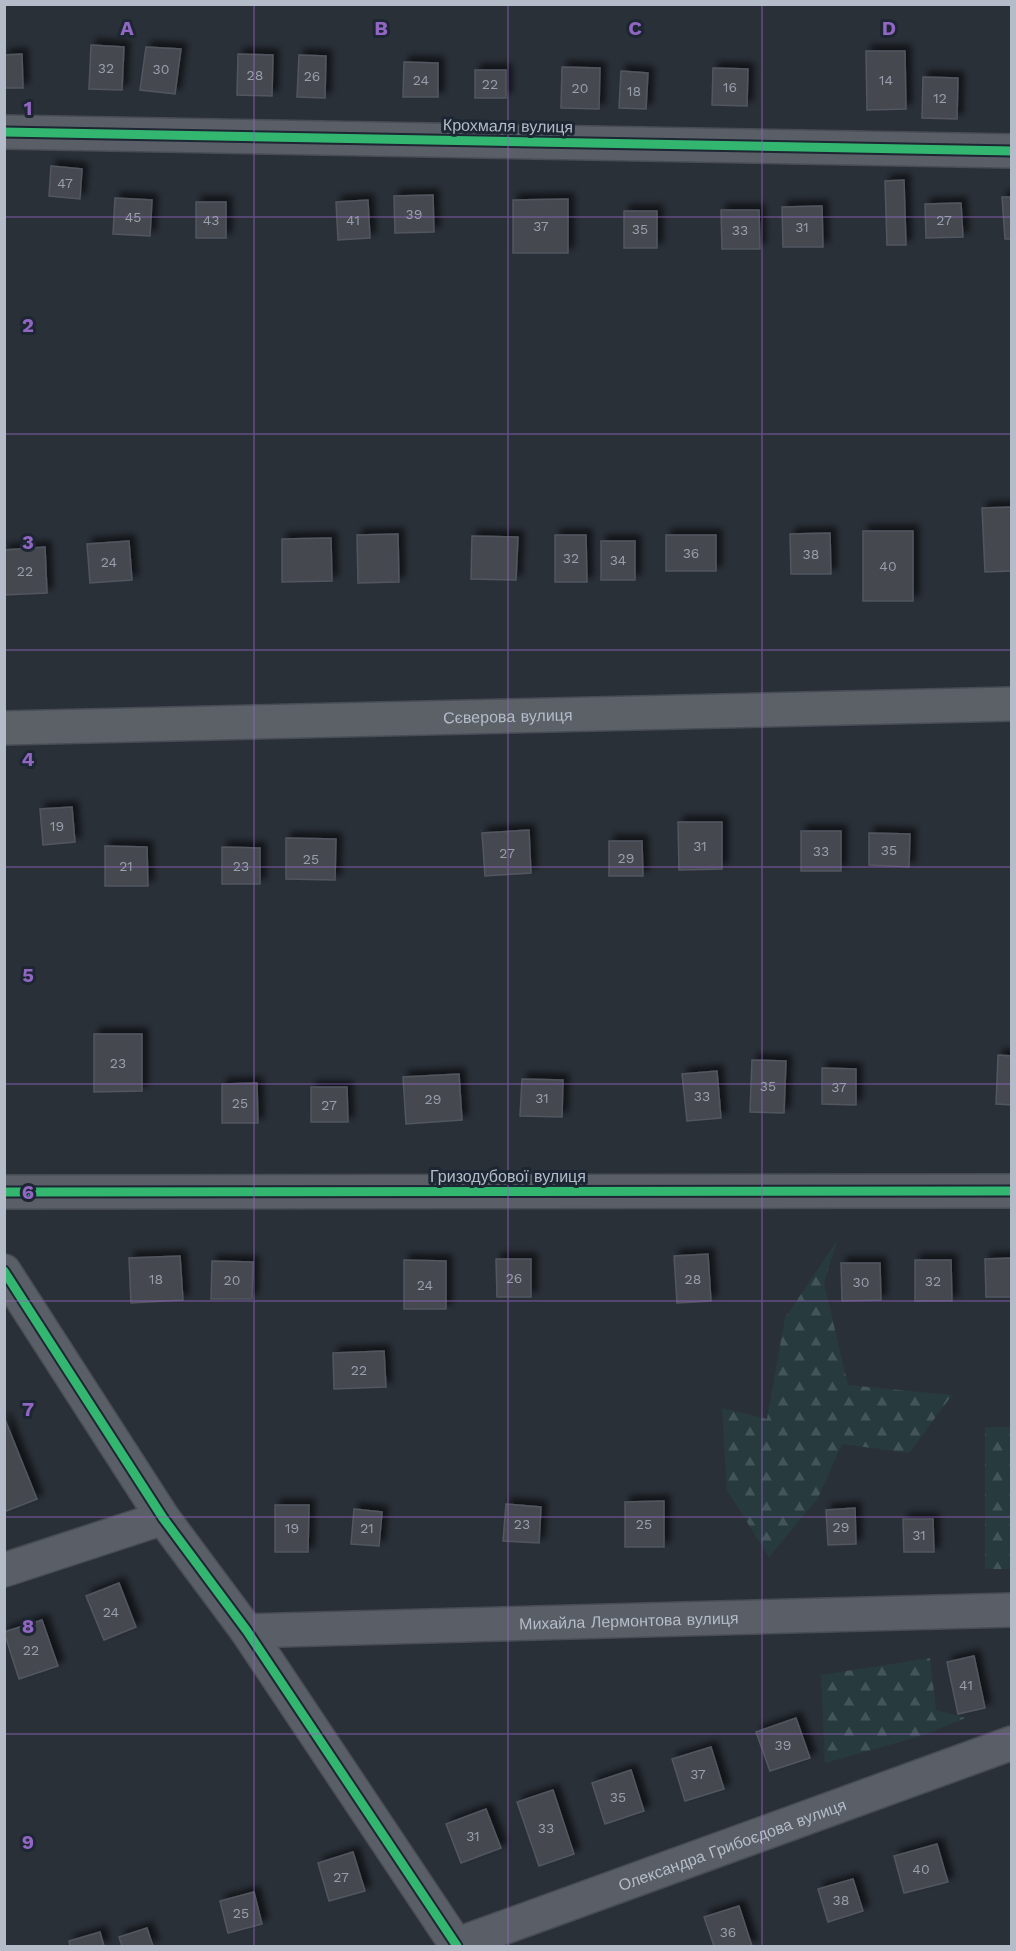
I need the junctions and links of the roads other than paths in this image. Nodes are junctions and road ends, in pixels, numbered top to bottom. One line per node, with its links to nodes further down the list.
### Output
1 (4, 132): 2 (street, Крохмаля вулиця)
2 (1011, 151)
3 (1011, 704): 4 (main road, Сєверова вулиця)
4 (4, 728)
5 (1011, 1191): 6 (street, Гризодубової вулиця)
6 (4, 1192)
7 (4, 1271): 8 (street)
8 (163, 1518): 9 (street); 11 (street)
9 (4, 1570)
10 (1011, 1610): 11 (street, Михайла Лермонтова вулиця)
11 (247, 1631): 13 (street)
12 (1011, 1743): 13 (street, Олександра Грибоєдова вулиця)
13 (456, 1946)

